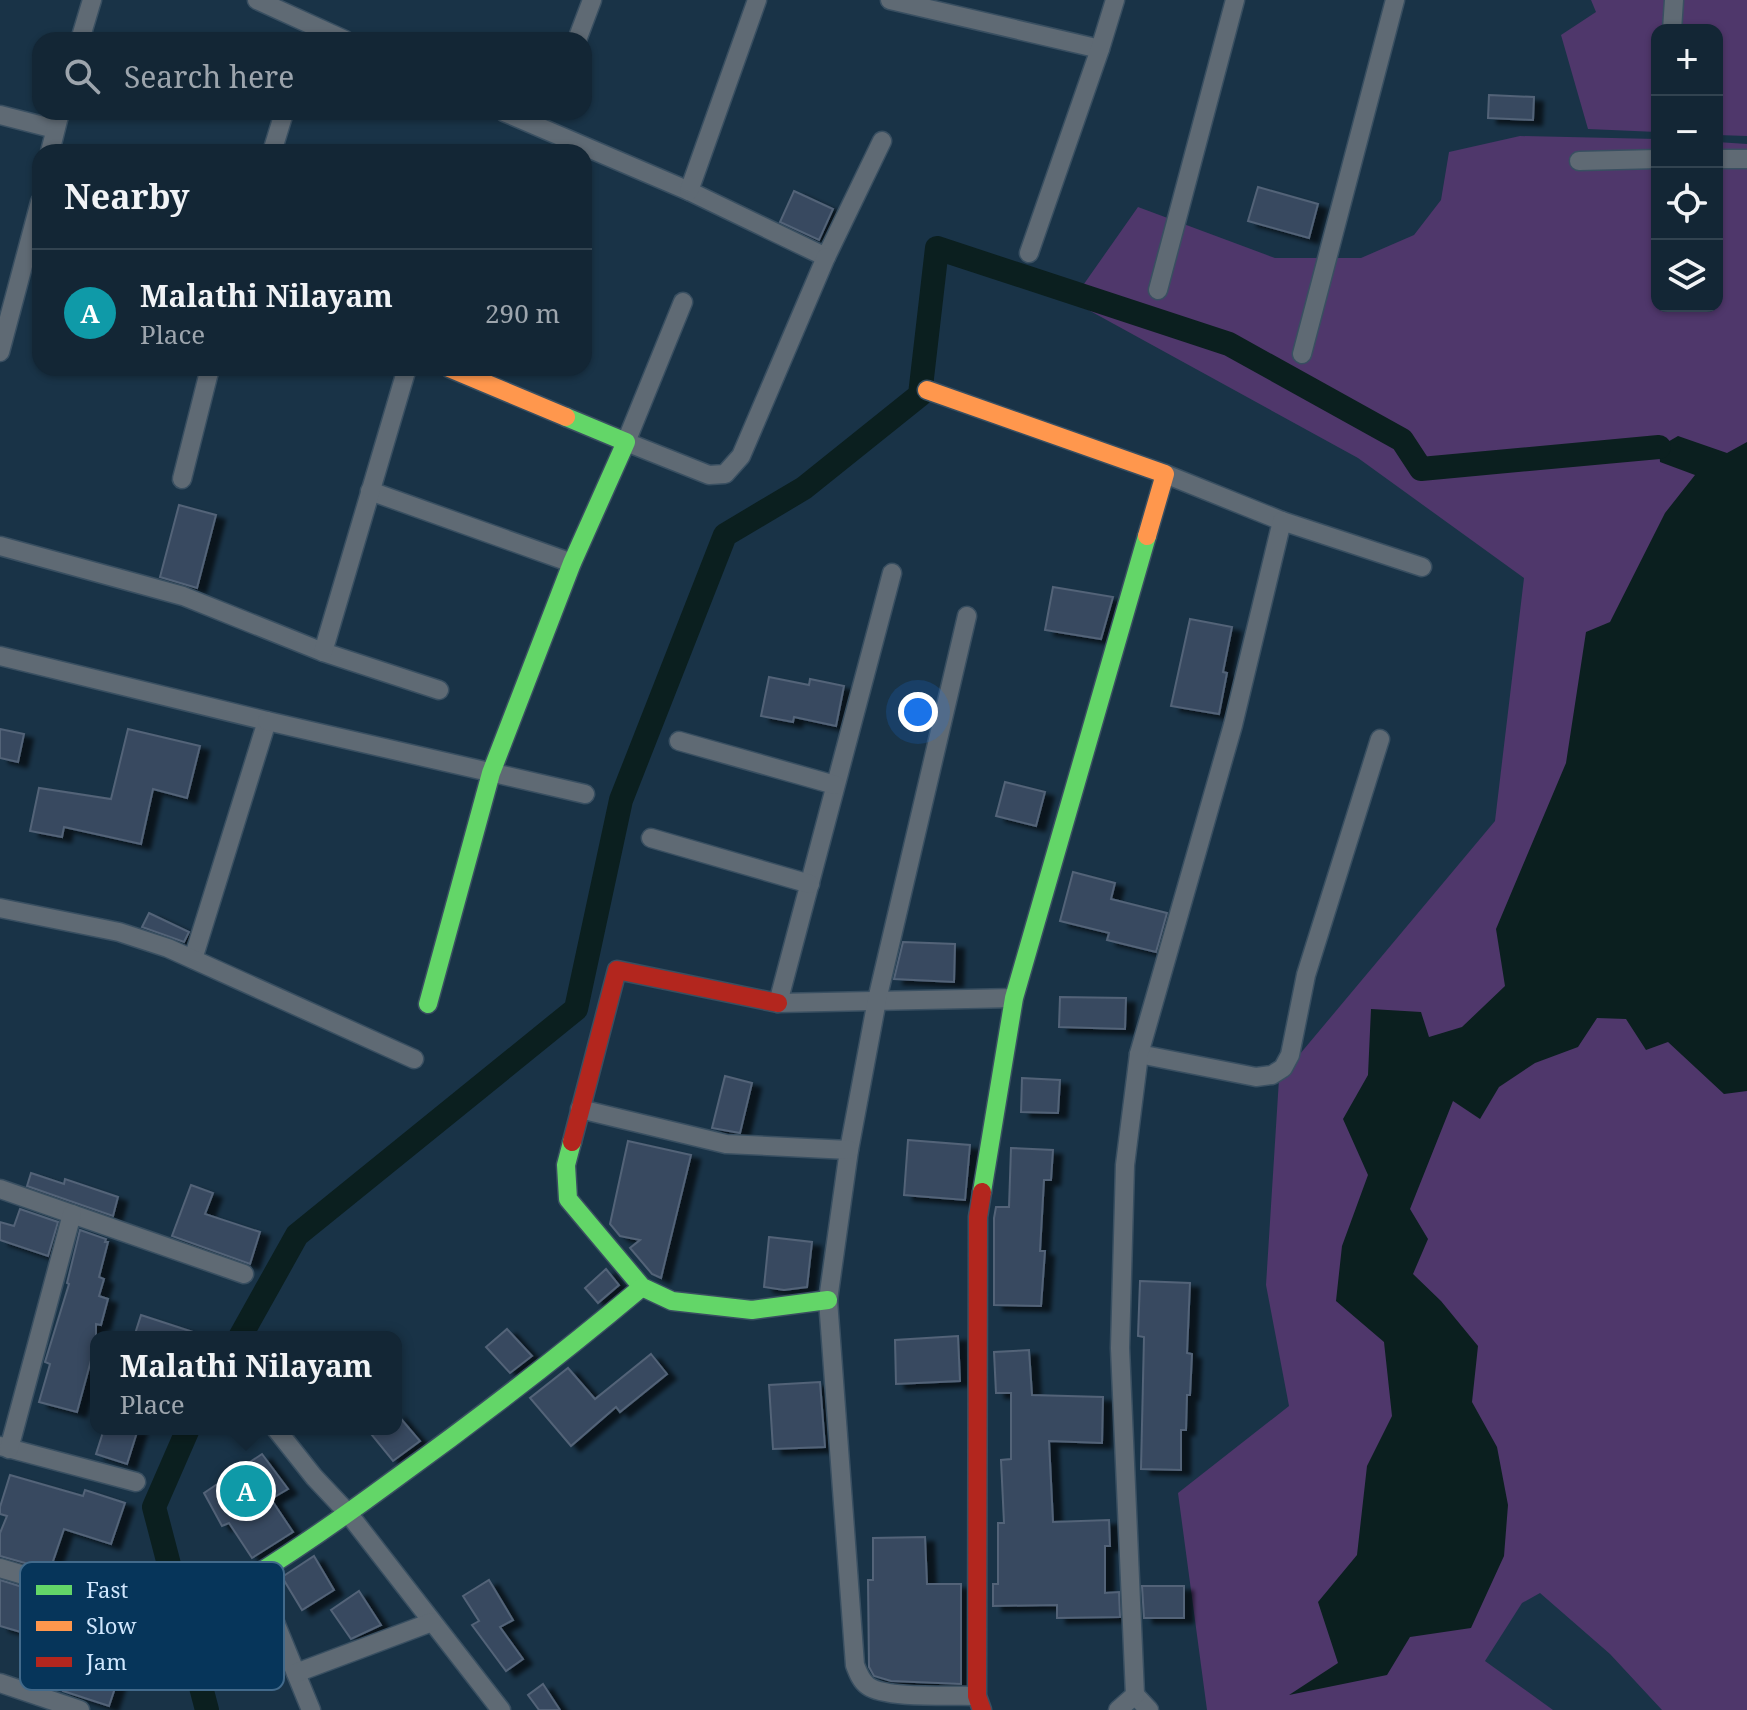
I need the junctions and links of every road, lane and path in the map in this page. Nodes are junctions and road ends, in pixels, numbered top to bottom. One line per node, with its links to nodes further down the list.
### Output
1 (92, 0): 11 (street)
2 (257, 0): 12 (street)
3 (592, 0): 13 (street)
4 (757, 0): 27 (street)
5 (890, 0): 14 (street)
6 (1115, 0): 14 (street)
7 (1235, 0): 31 (street)
8 (1395, 0): 34 (street)
9 (1674, 0): 10 (street)
10 (1672, 24)
11 (82, 32)
12 (327, 32)
13 (580, 32)
14 (1100, 49): 29 (street)
15 (0, 115): 16 (street)
16 (32, 118)
17 (282, 120): 22 (street)
18 (57, 121): 21 (street)
19 (546, 121): 27 (street)
20 (882, 141): 30 (street)
21 (52, 144)
22 (274, 144)
23 (1651, 159): 26 (street)
24 (1723, 159): 25 (street)
25 (1747, 159)
26 (1579, 161)
27 (689, 191): 30 (street)
28 (32, 232): 33 (street)
29 (1029, 253)
30 (826, 257): 39 (street)
31 (1158, 290)
32 (683, 302): 39 (street)
33 (0, 352)
34 (1302, 354)
35 (208, 376): 41 (street)
36 (405, 376): 42 (street)
37 (468, 376): 39 (street)
38 (927, 390): 40 (street)
39 (626, 442): 45 (street)
40 (1165, 474): 43 (street); 63 (street)
41 (182, 479)
42 (370, 491): 45 (street); 49 (street)
43 (1282, 521): 46 (street); 67 (street)
44 (0, 546): 49 (street)
45 (572, 563): 55 (street)
46 (1422, 567)
47 (892, 573): 56 (street)
48 (967, 616): 64 (street)
49 (323, 652): 51 (street)
50 (0, 656): 52 (street)
51 (439, 690)
52 (267, 721): 55 (street); 62 (street)
53 (1380, 739): 67 (street)
54 (679, 741): 56 (street)
55 (491, 773): 57 (street); 66 (street)
56 (835, 785): 59 (street)
57 (585, 794)
58 (651, 838): 59 (street)
59 (810, 884): 65 (street)
60 (0, 908): 61 (street); 62 (street)
61 (0, 920)
62 (193, 959): 68 (street)
63 (1014, 998): 64 (street); 90 (street)
64 (877, 1000): 65 (street); 70 (street)
65 (778, 1003): 69 (street)
66 (428, 1004)
67 (1139, 1054): 89 (street)
68 (414, 1059)
69 (580, 1109): 70 (street); 74 (street)
70 (849, 1150): 75 (street)
71 (0, 1189): 72 (street)
72 (72, 1214): 73 (street); 77 (street)
73 (244, 1274)
74 (642, 1287): 75 (street); 79 (street)
75 (828, 1300): 90 (street)
76 (281, 1435): 79 (street)
77 (5, 1447): 78 (street)
78 (136, 1482)
79 (348, 1513): 80 (street); 83 (street)
80 (276, 1562)
81 (0, 1568): 82 (street)
82 (20, 1574)
83 (432, 1622): 85 (street); 93 (street)
84 (284, 1644): 85 (street)
85 (296, 1673): 92 (street)
86 (0, 1683): 87 (street)
87 (20, 1690)
88 (21, 1690): 91 (street)
89 (1135, 1695): 94 (street); 95 (street)
90 (980, 1703)
91 (80, 1710)
92 (311, 1710)
93 (501, 1710)
94 (1118, 1710)
95 (1149, 1710)

